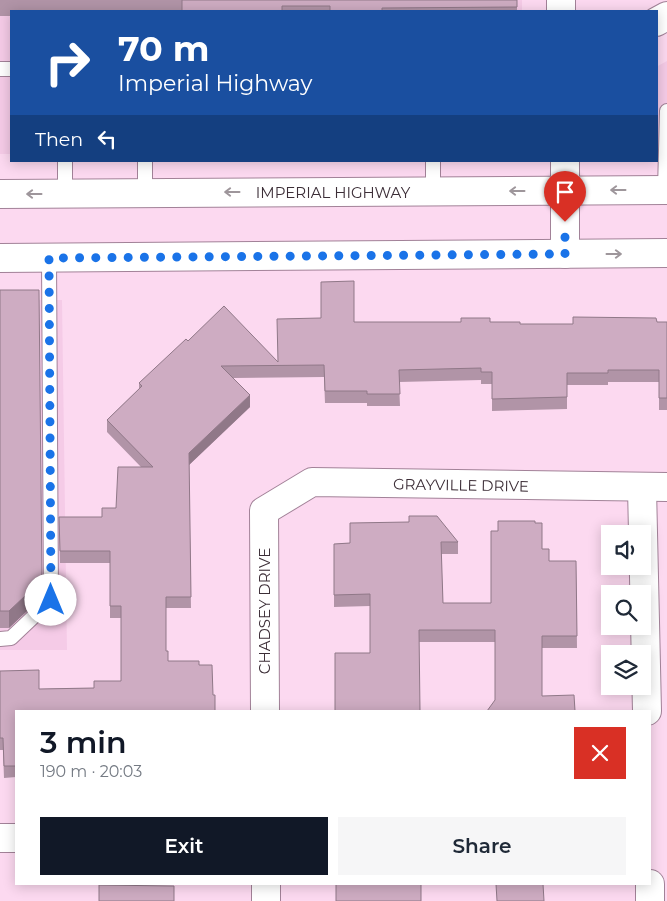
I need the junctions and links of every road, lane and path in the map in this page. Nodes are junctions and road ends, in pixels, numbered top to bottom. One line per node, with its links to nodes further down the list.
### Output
1 (667, 111): 7 (lane)
2 (65, 162): 11 (lane)
3 (145, 162): 9 (lane)
4 (433, 162): 8 (lane)
5 (565, 162): 6 (main road)
6 (565, 190): 7 (main road, IMPERIAL HIGHWAY, one-way to 6); 8 (main road, IMPERIAL HIGHWAY, one-way to 8); 13 (main road)
7 (666, 190)
8 (433, 191): 9 (main road, IMPERIAL HIGHWAY, one-way to 9)
9 (145, 193): 11 (main road, IMPERIAL HIGHWAY)
10 (0, 194): 11 (main road, IMPERIAL HIGHWAY, one-way to 10)
11 (65, 194)
12 (667, 253): 13 (main road, one-way to 12)
13 (565, 254): 15 (main road)
14 (0, 258): 15 (main road)
15 (49, 258): 18 (lane)
16 (655, 488): 17 (main road, GRAYVILLE DRIVE); 20 (main road)
17 (264, 512): 19 (main road, CHADSEY DRIVE)
18 (0, 639)
19 (264, 710)
20 (647, 710)
21 (0, 838): 22 (main road)
22 (15, 838)
23 (266, 885): 25 (main road)
24 (650, 885): 26 (main road)
25 (266, 901)
26 (650, 901)

